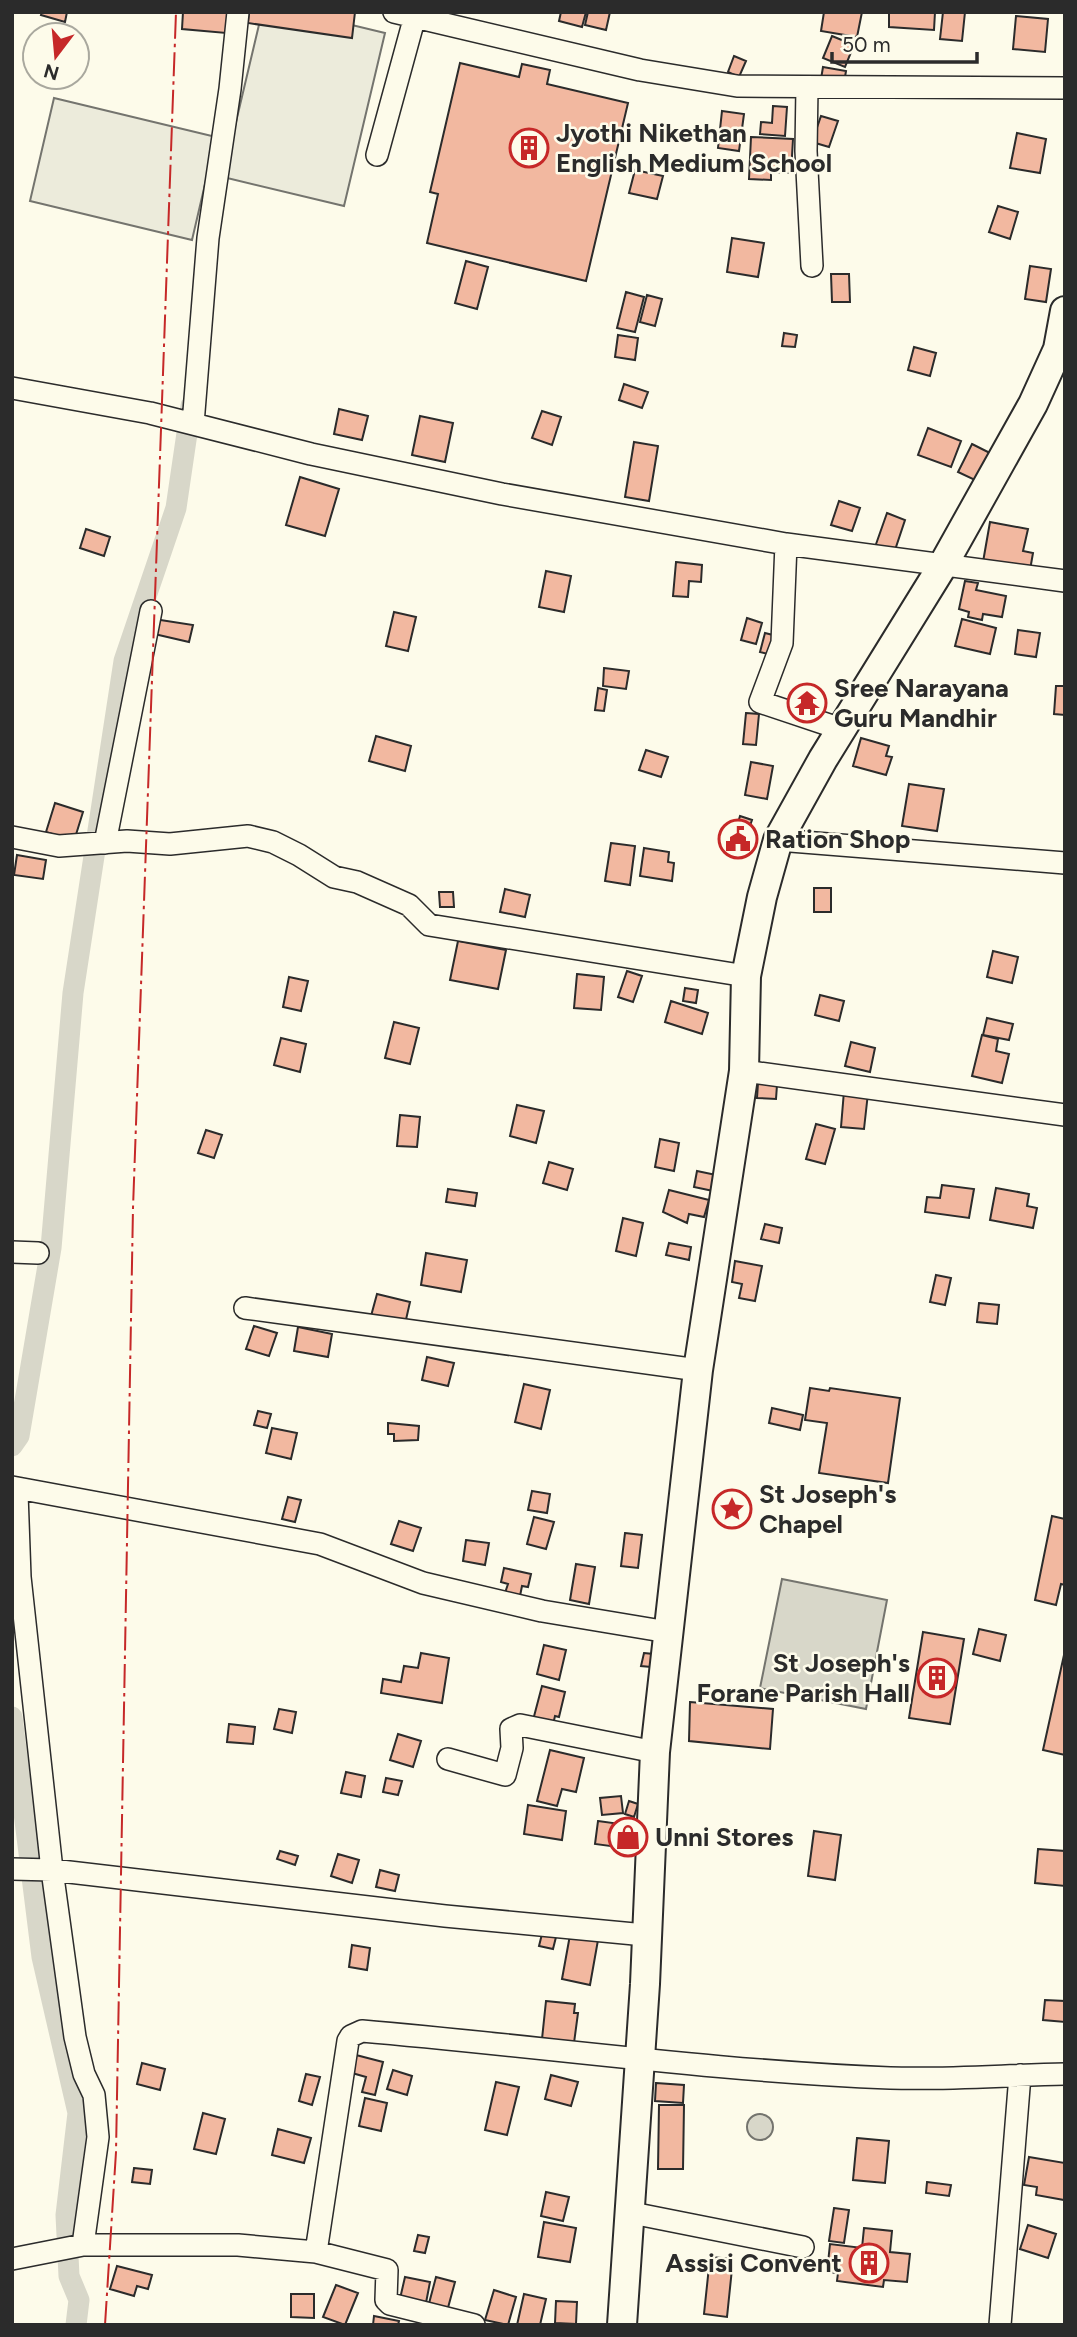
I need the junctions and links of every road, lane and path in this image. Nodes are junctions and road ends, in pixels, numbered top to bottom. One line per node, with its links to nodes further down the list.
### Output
1 (238, 12): 9 (street)
2 (405, 14): 3 (street); 5 (street)
3 (807, 87): 4 (street); 6 (street)
4 (1065, 88)
5 (377, 155)
6 (812, 266)
7 (1065, 311): 11 (main road)
8 (12, 388): 9 (street)
9 (188, 423): 10 (street)
10 (786, 544): 11 (street); 14 (street)
11 (943, 565): 12 (street); 14 (main road)
12 (1065, 581)
13 (151, 611): 17 (street)
14 (841, 729): 16 (main road)
15 (12, 837): 17 (street)
16 (778, 840): 18 (street); 19 (main road)
17 (94, 844): 19 (street)
18 (1065, 863)
19 (746, 976): 20 (main road)
20 (744, 1071): 21 (street); 23 (main road)
21 (1065, 1115)
22 (245, 1308): 23 (street)
23 (698, 1370): 25 (main road)
24 (18, 1494): 25 (street); 29 (street)
25 (668, 1632): 26 (main road)
26 (655, 1752): 27 (street); 30 (main road)
27 (448, 1759)
28 (12, 1870): 29 (street)
29 (47, 1870): 30 (street); 35 (street)
30 (645, 1935): 31 (main road)
31 (638, 2061): 33 (street); 34 (main road); 37 (street)
32 (1065, 2074): 33 (street)
33 (1020, 2075): 41 (street)
34 (632, 2213): 36 (street); 40 (main road)
35 (78, 2246): 37 (street); 38 (street)
36 (803, 2247)
37 (316, 2252): 39 (street)
38 (12, 2259)
39 (474, 2325)
40 (622, 2325)
41 (1000, 2325)

